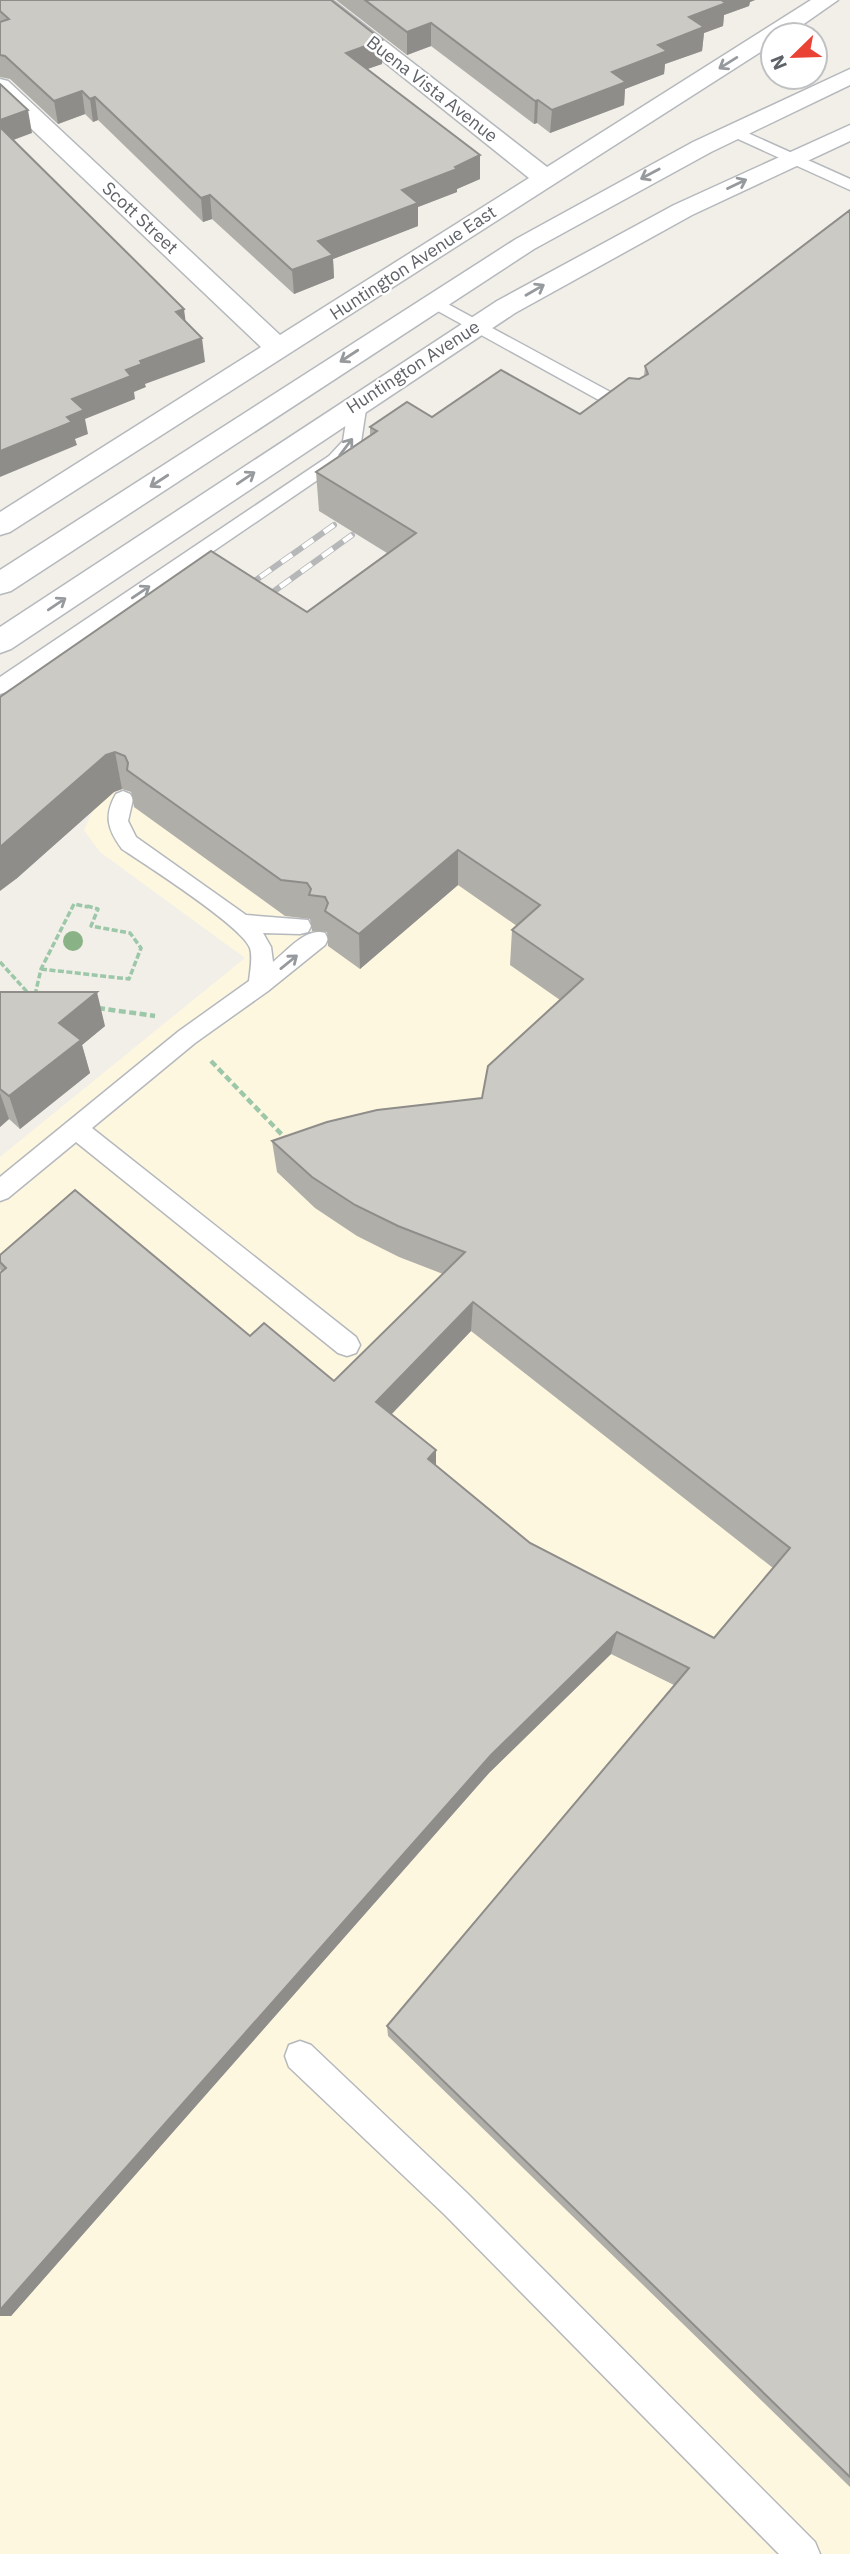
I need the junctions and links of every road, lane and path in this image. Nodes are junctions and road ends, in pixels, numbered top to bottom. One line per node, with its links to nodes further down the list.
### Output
1 (827, 0): 8 (street, Huntington Avenue East, one-way to 8)
2 (323, 1): 8 (street, Buena Vista Avenue)
3 (850, 76): 5 (street)
4 (0, 86): 12 (street, Scott Street)
5 (732, 131): 7 (lane); 10 (street, one-way to 10)
6 (850, 132): 7 (street, Huntington Avenue)
7 (792, 158): 9 (lane); 11 (street, Huntington Avenue, one-way to 7)
8 (545, 178): 12 (street, Huntington Avenue East)
9 (850, 185)
10 (433, 301): 11 (lane); 16 (street, one-way to 16)
11 (477, 325): 13 (street, Huntington Avenue); 14 (lane)
12 (279, 349): 15 (street, Huntington Avenue East)
13 (358, 403): 17 (street, Huntington Avenue, one-way to 13); 18 (lane, one-way to 13)
14 (633, 411)
15 (0, 525)
16 (0, 584)
17 (0, 642)
18 (0, 687)
19 (124, 799): 20 (lane)
20 (239, 923): 22 (lane); 22 (lane, one-way to 20)
21 (41, 969): 21 (path); 23 (path)
22 (260, 985): 24 (lane)
23 (33, 999)
24 (75, 1128): 25 (lane); 26 (lane)
25 (0, 1191)
26 (347, 1345)
27 (300, 2056): 28 (lane)
28 (803, 2554)

